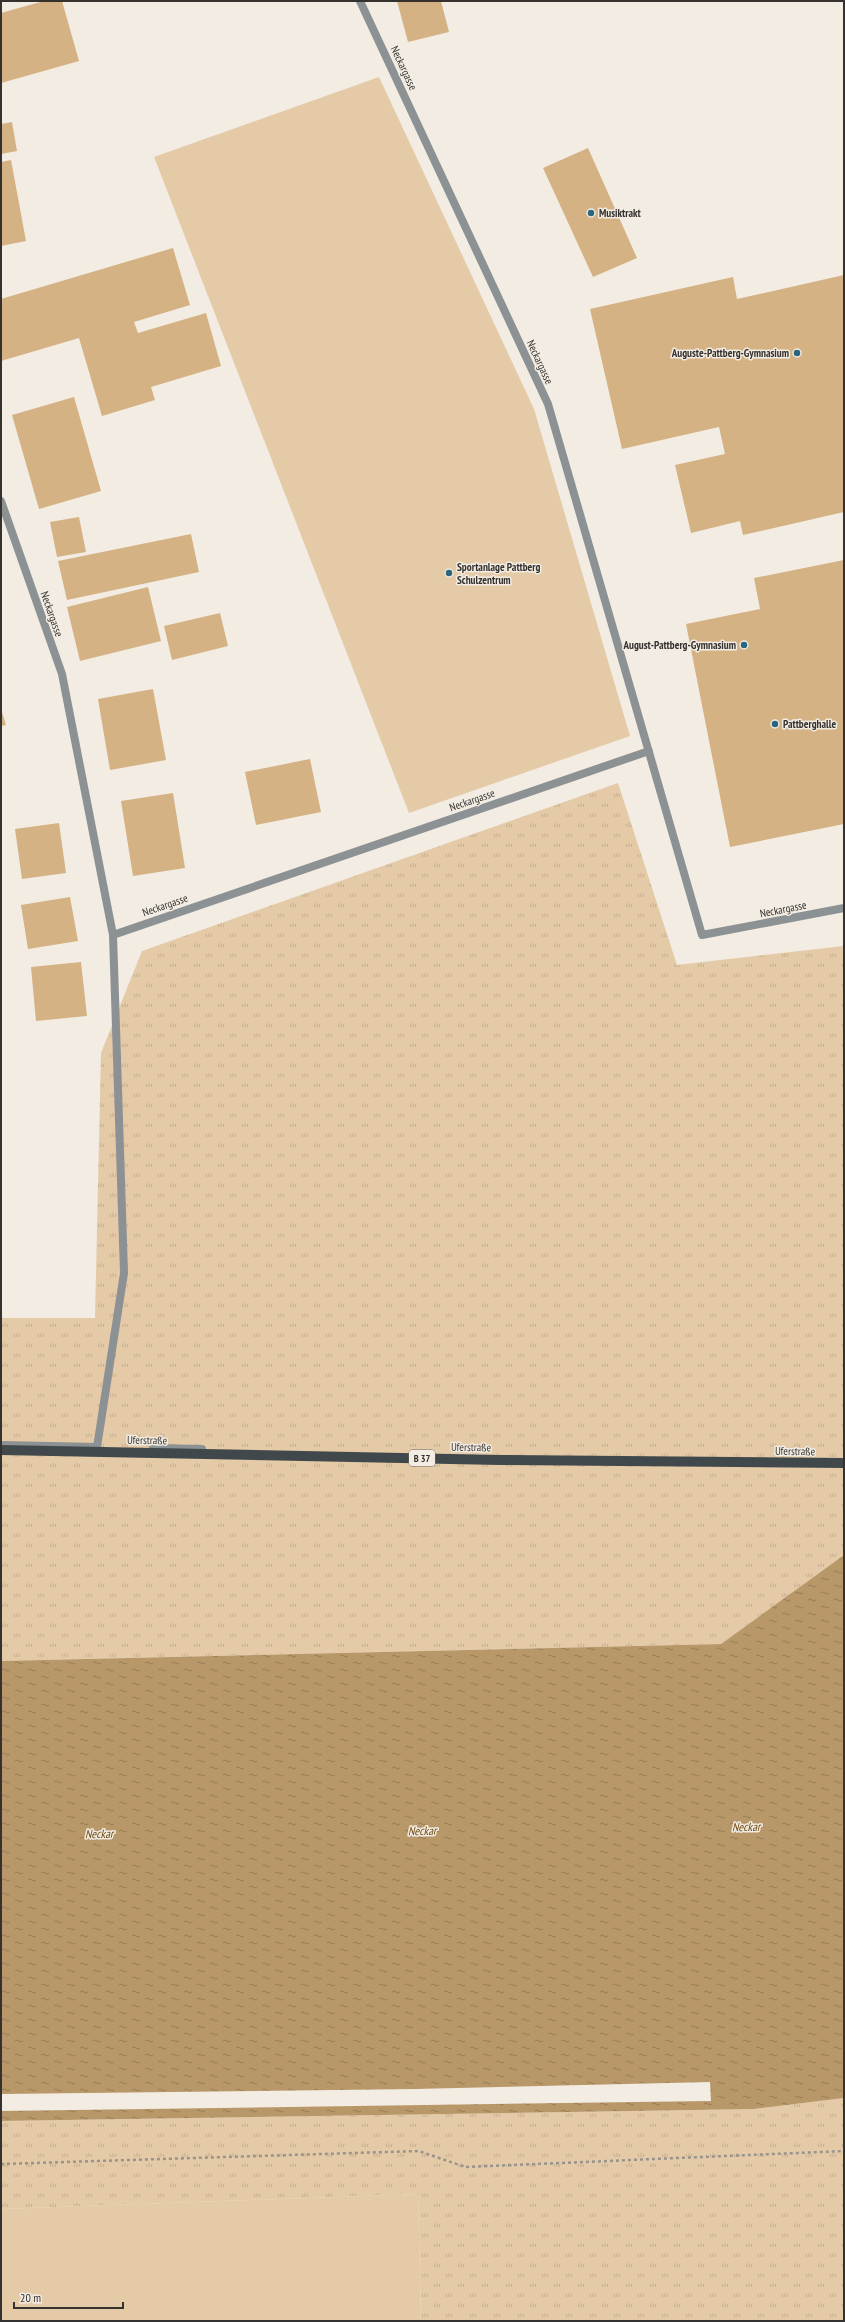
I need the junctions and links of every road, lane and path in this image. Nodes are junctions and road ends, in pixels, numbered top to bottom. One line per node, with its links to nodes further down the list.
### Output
1 (360, 1): 3 (street, Neckargasse)
2 (1, 501): 5 (street, Neckargasse)
3 (649, 751): 4 (street, Neckargasse); 5 (street, Neckargasse)
4 (844, 908)
5 (113, 935): 7 (street)
6 (1, 1444): 7 (street)
7 (97, 1447): 8 (street)
8 (202, 1449)
9 (1, 1450): 10 (main road, Uferstraße / B 37)
10 (844, 1463)
11 (844, 2152): 12 (path)
12 (1, 2164)

